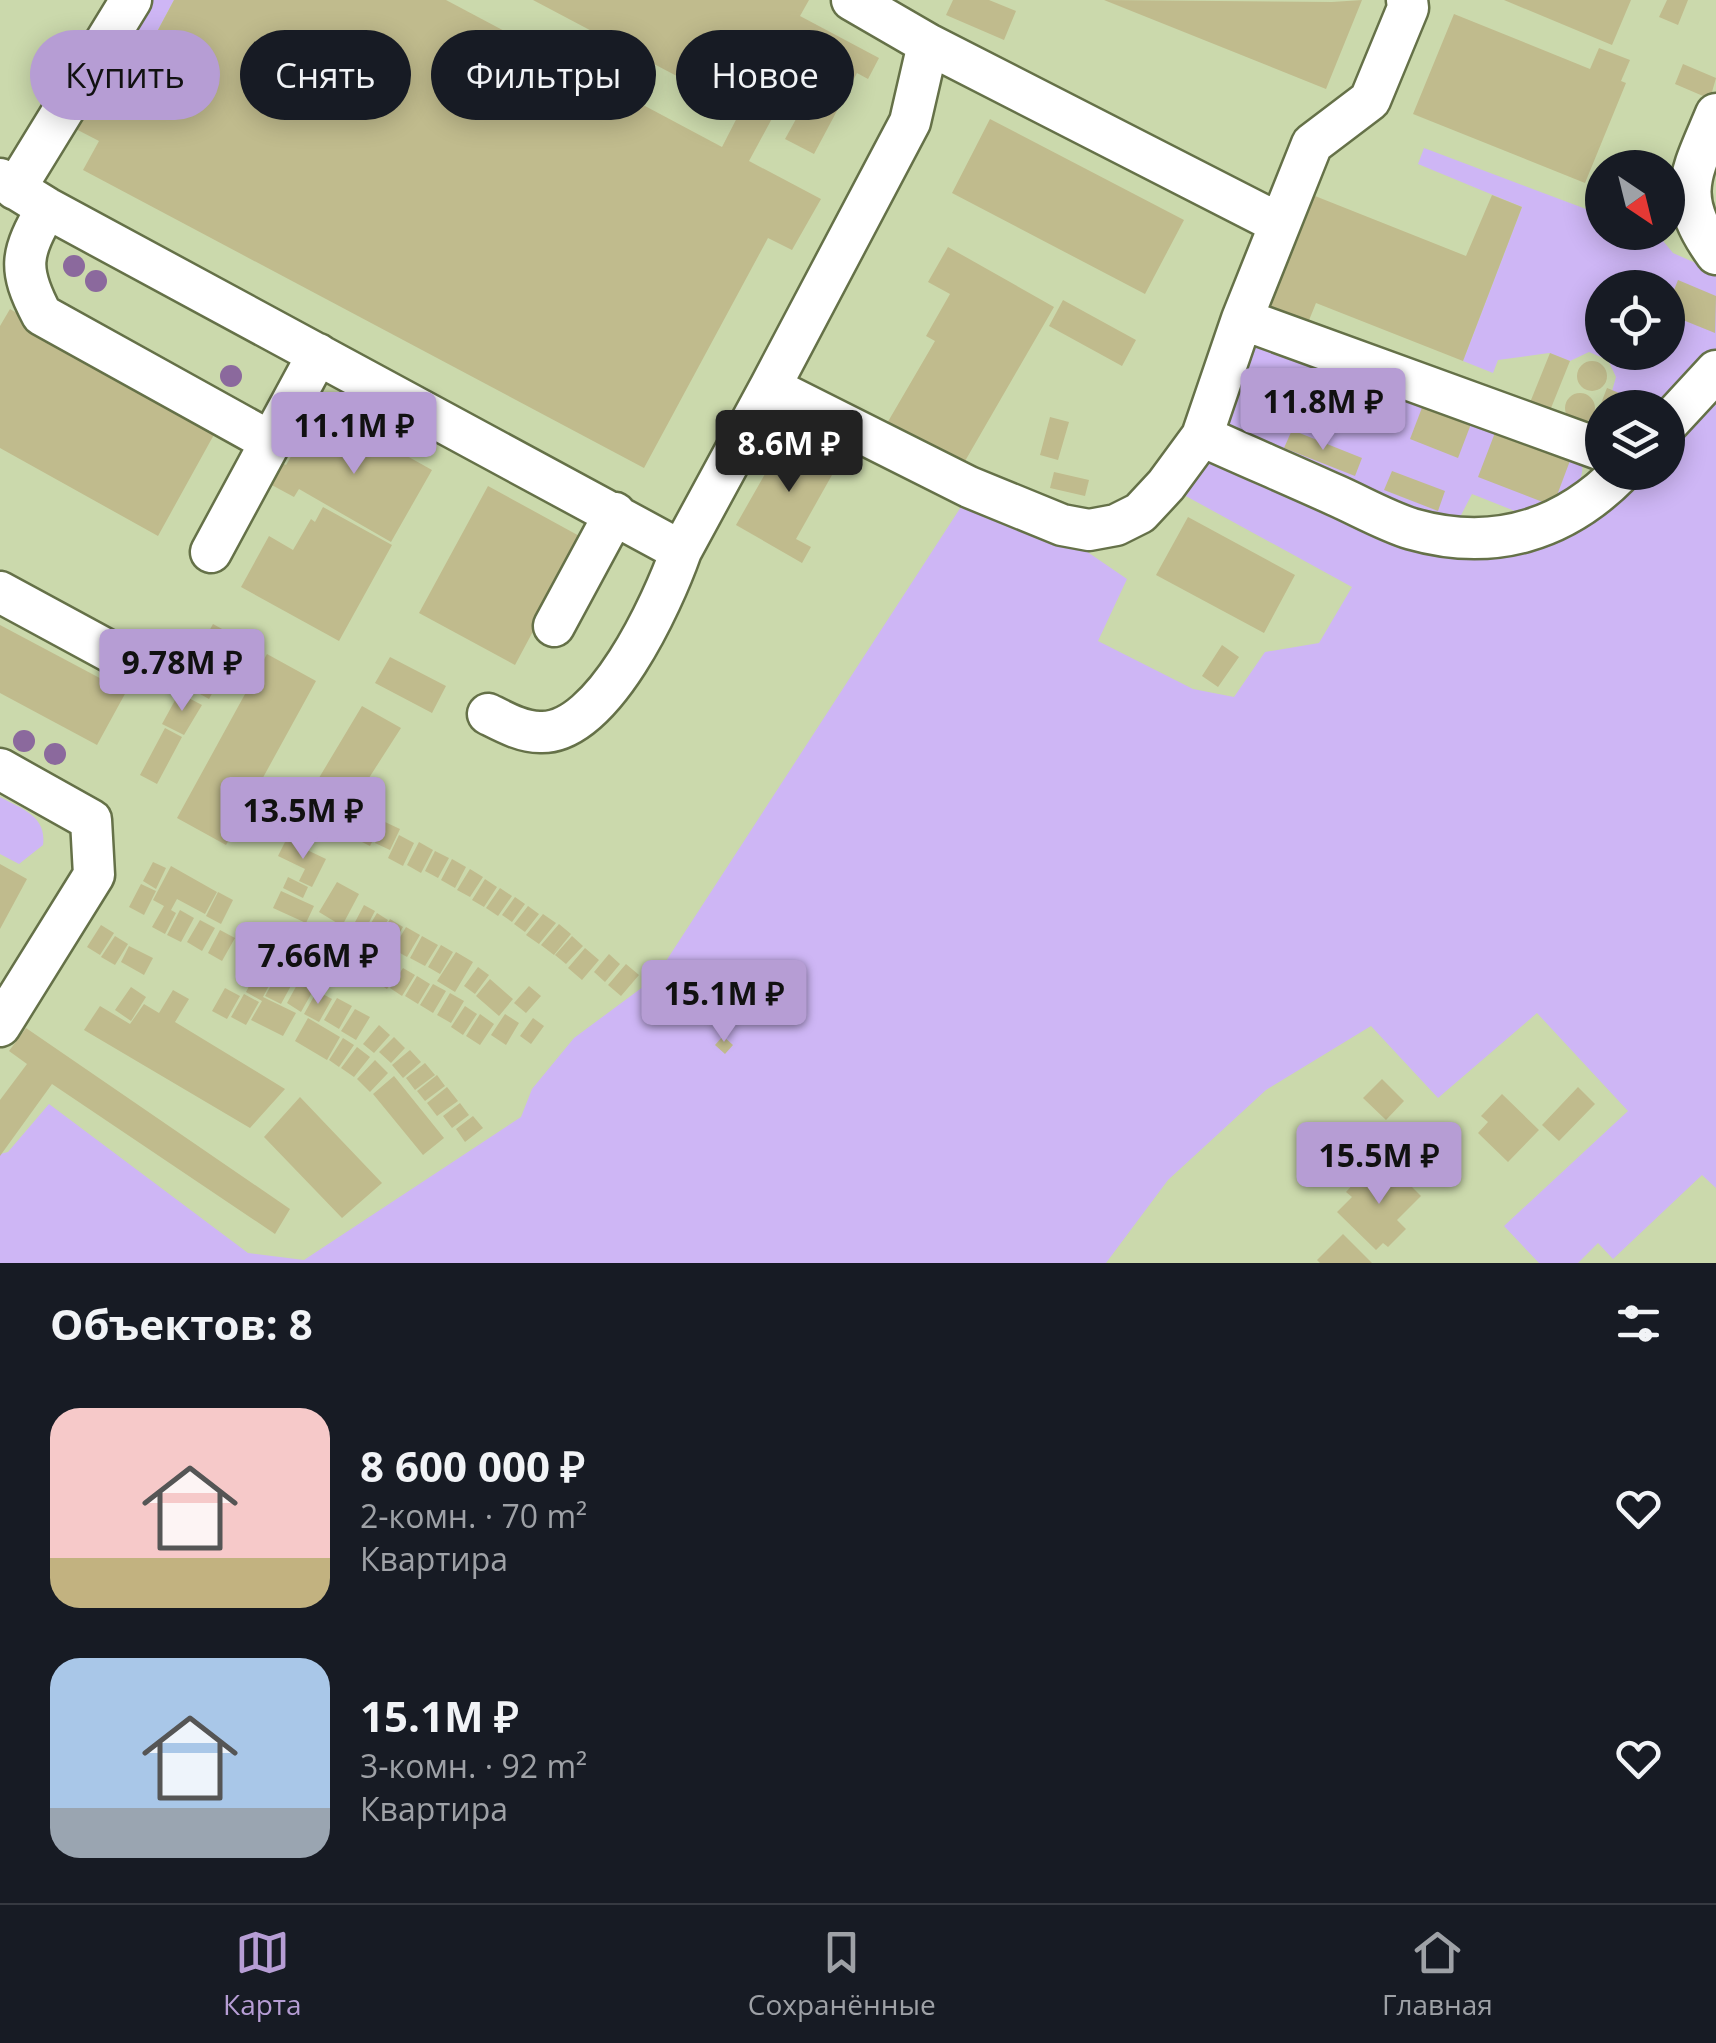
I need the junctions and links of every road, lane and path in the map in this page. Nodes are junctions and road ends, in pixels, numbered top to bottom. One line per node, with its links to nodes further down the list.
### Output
1 (131, 0): 6 (lane)
2 (1406, 0): 7 (lane)
3 (875, 6): 4 (lane)
4 (928, 44): 7 (lane); 12 (lane)
5 (1716, 114): 8 (lane)
6 (21, 192): 10 (lane); 15 (lane)
7 (1278, 223): 9 (lane)
8 (1716, 254)
9 (1242, 319): 14 (lane); 16 (lane)
10 (318, 354): 15 (lane); 18 (lane)
11 (1716, 371): 13 (lane)
12 (770, 387): 14 (lane); 19 (lane)
13 (1685, 405)
14 (1202, 436): 17 (lane)
15 (271, 442): 20 (lane)
16 (1585, 444)
17 (1604, 490)
18 (615, 513): 19 (lane); 22 (lane)
19 (681, 551): 24 (lane)
20 (211, 552)
21 (0, 592): 23 (lane)
22 (554, 626)
23 (142, 669)
24 (488, 714)
25 (0, 769): 26 (lane)
26 (16, 969): 27 (lane)
27 (0, 1026)

